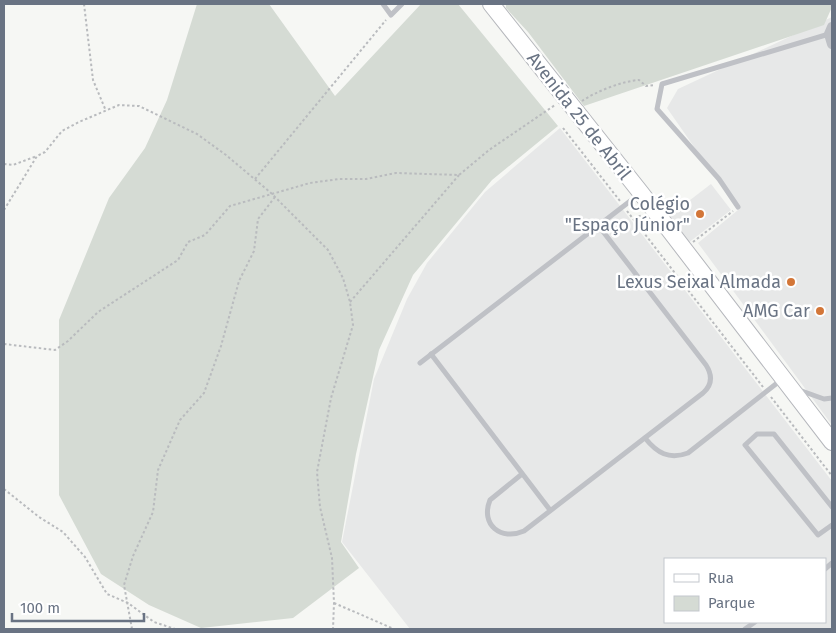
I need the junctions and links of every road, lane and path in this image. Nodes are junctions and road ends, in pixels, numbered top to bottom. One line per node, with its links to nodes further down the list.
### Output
1 (84, 4): 9 (path)
2 (383, 4): 5 (lane)
3 (402, 4): 5 (lane)
4 (491, 4): 8 (main road, Avenida 25 de Abril)
5 (391, 14): 14 (path)
6 (831, 35): 7 (lane)
7 (662, 84): 8 (path); 19 (lane)
8 (573, 101): 13 (path); 16 (main road, Avenida 25 de Abril)
9 (106, 110): 11 (path); 14 (path)
10 (563, 128): 18 (path)
11 (37, 156): 12 (path); 20 (path)
12 (4, 164)
13 (459, 175): 15 (path); 23 (path)
14 (255, 179): 15 (path)
15 (272, 193): 17 (path); 24 (path)
16 (641, 193): 18 (lane); 22 (main road, Avenida 25 de Abril)
17 (275, 197): 23 (path); 38 (path)
18 (623, 206): 21 (lane); 28 (path)
19 (738, 207): 22 (path)
20 (4, 210)
21 (598, 226): 25 (lane); 30 (lane)
22 (683, 249): 27 (main road, Avenida 25 de Abril)
23 (350, 302): 39 (path)
24 (4, 344)
25 (431, 354): 26 (lane); 32 (lane)
26 (420, 363)
27 (786, 383): 28 (lane); 29 (lane); 31 (main road, Avenida 25 de Abril)
28 (766, 392): 30 (lane); 33 (path)
29 (832, 398)
30 (645, 438): 36 (lane)
31 (832, 442)
32 (522, 474): 36 (lane); 36 (lane)
33 (832, 476)
34 (4, 489): 38 (path)
35 (832, 507): 37 (lane)
36 (550, 510)
37 (832, 526)
38 (128, 603): 40 (path); 41 (path)
39 (334, 603): 43 (path); 44 (path)
40 (132, 629)
41 (175, 629): 42 (path)
42 (181, 629)
43 (333, 629)
44 (394, 629)

